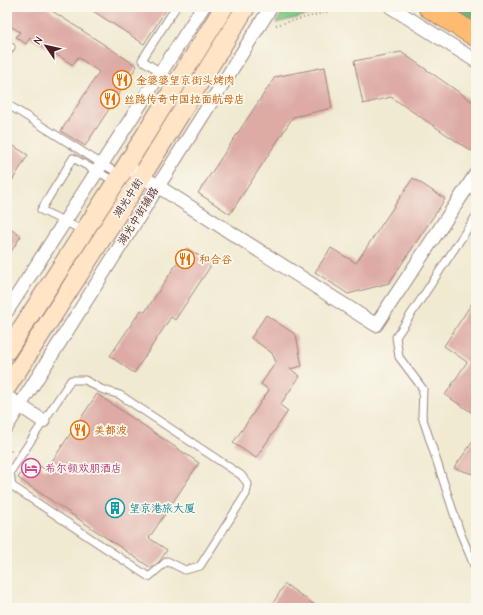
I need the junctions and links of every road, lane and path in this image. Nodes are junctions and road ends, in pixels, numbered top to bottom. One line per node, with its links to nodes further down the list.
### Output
1 (176, 7): 12 (lane)
2 (203, 7): 12 (street)
3 (224, 7): 13 (main road, 湖光中街)
4 (246, 7): 18 (main road, 湖光中街)
5 (271, 7): 19 (street, 湖光中街辅路)
6 (347, 7): 9 (path)
7 (391, 7): 11 (street)
8 (429, 7): 10 (main road)
9 (274, 25)
10 (476, 36)
11 (476, 61)
12 (161, 72): 13 (lane); 15 (street)
13 (177, 83): 16 (main road, 湖光中街)
14 (7, 104): 15 (lane)
15 (99, 168): 16 (lane); 21 (street); 21 (lane)
16 (121, 174): 18 (street); 22 (main road, 湖光中街)
17 (476, 174): 19 (street)
18 (142, 176): 19 (street); 25 (main road, 湖光中街)
19 (157, 186): 27 (street, 湖光中街辅路)
20 (476, 216): 30 (lane)
21 (64, 222): 22 (lane); 23 (street)
22 (84, 231): 24 (main road, 湖光中街)
23 (7, 311)
24 (7, 351)
25 (7, 387)
26 (7, 397): 27 (street)
27 (20, 406): 28 (street); 29 (street, 湖光中街辅路)
28 (43, 421): 28 (lane)
29 (7, 426)
30 (476, 570)

